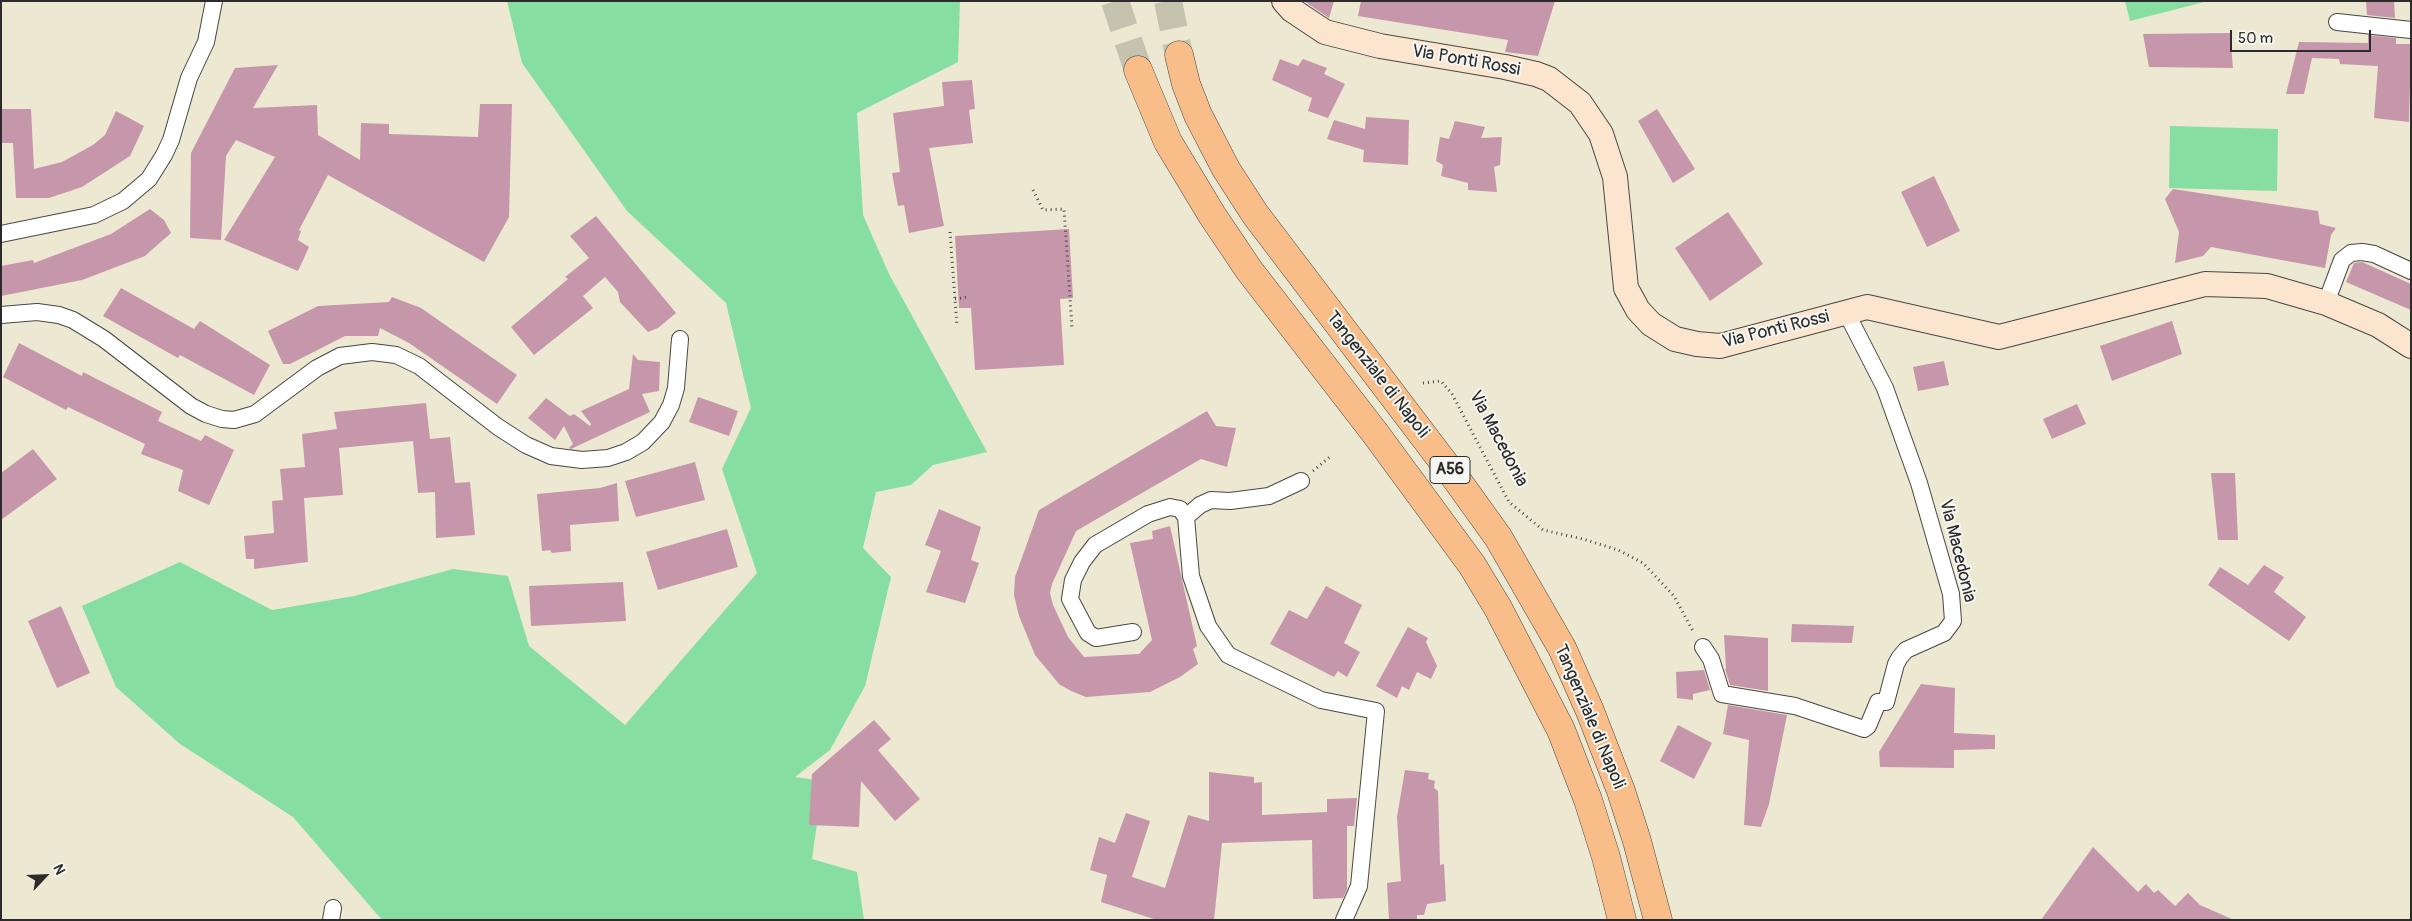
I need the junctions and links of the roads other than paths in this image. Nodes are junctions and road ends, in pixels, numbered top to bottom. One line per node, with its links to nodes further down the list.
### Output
1 (214, 1): 7 (street)
2 (1284, 1): 10 (street, Via Ponti Rossi)
3 (2337, 22): 4 (street)
4 (2411, 30)
5 (1179, 54): 20 (highway, Tangenziale di Napoli / A56)
6 (1138, 70): 19 (highway, Tangenziale di Napoli / A56)
7 (1, 234)
8 (2411, 271): 9 (street)
9 (2326, 303): 10 (street, Via Ponti Rossi); 13 (street, Via Ponti Rossi)
10 (1846, 312): 17 (street, Via Macedonia)
11 (1, 315): 12 (street)
12 (680, 339)
13 (2411, 346)
14 (1301, 481): 15 (street)
15 (1186, 516): 16 (street); 18 (street)
16 (1133, 632)
17 (1703, 647)
18 (1344, 920)
19 (1622, 920)
20 (1658, 920)

